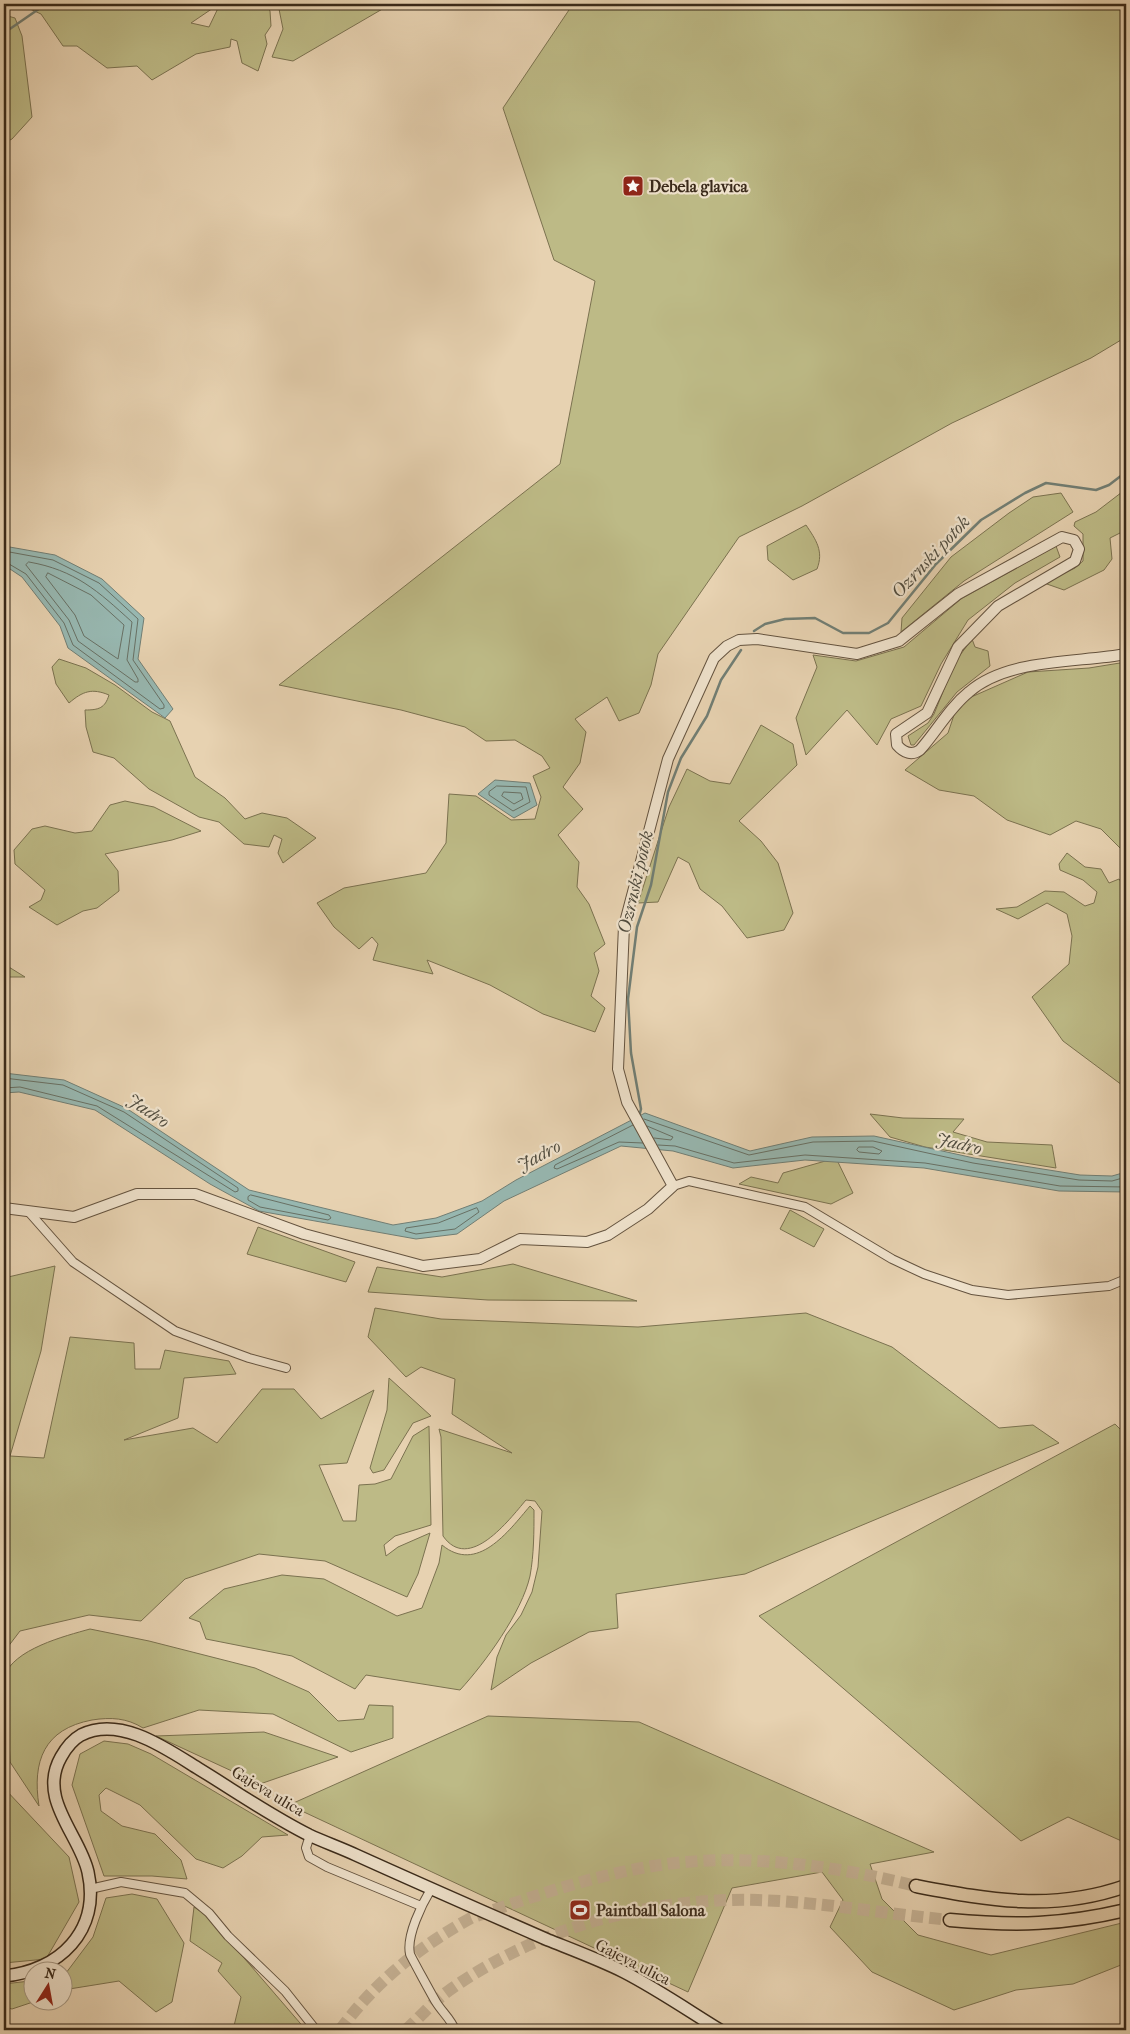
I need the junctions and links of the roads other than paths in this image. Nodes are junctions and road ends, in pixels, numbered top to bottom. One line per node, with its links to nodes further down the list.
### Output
1 (1126, 654): 2 (street)
2 (673, 1186): 4 (street); 5 (street)
3 (4, 1208): 4 (street)
4 (28, 1211): 6 (street)
5 (1126, 1280)
6 (286, 1368)
7 (310, 1836): 10 (main road, Gajeva ulica); 11 (main road, Gajeva ulica); 12 (street)
8 (916, 1886): 9 (highway)
9 (1126, 1886)
10 (90, 1889): 15 (main road, Gajeva ulica); 17 (street)
11 (431, 1889): 12 (street); 16 (main road, Gajeva ulica)
12 (421, 1906): 18 (street)
13 (1126, 1910): 14 (highway)
14 (950, 1920)
15 (4, 1976)
16 (707, 2026): 19 (main road, Gajeva ulica)
17 (316, 2030)
18 (455, 2030)
19 (720, 2030)

